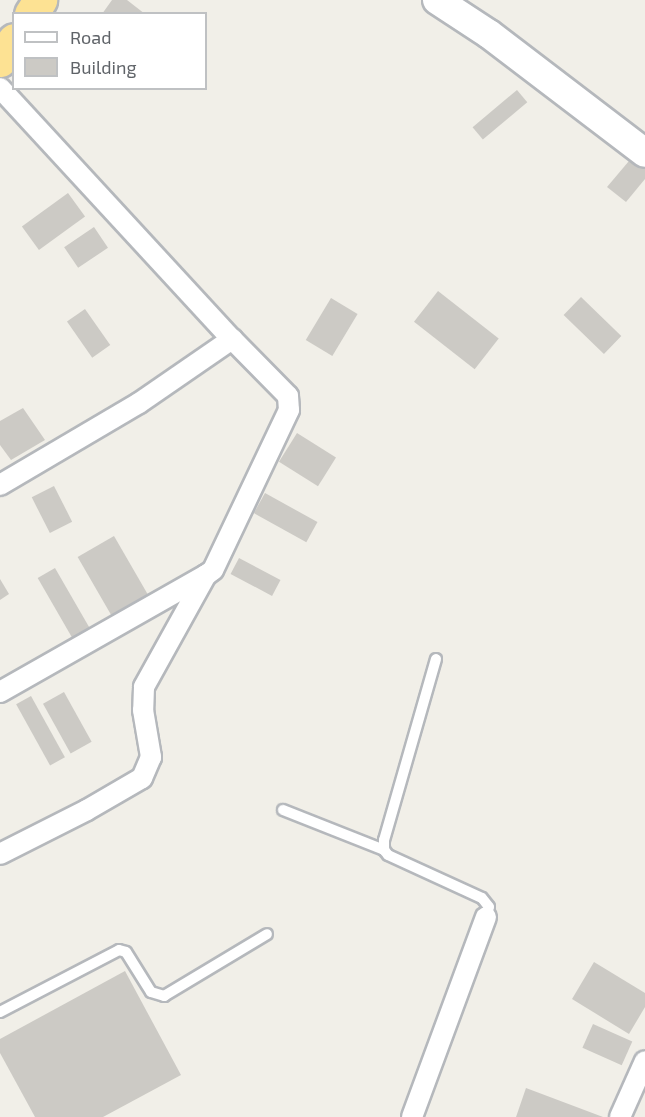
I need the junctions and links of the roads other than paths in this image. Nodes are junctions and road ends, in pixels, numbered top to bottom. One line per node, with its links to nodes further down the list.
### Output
1 (437, 0): 5 (street)
2 (12, 43): 3 (highway)
3 (0, 60)
4 (0, 88): 6 (street)
5 (645, 153)
6 (232, 339): 7 (street); 8 (street)
7 (0, 485)
8 (206, 576): 10 (street); 13 (street)
9 (436, 659): 12 (lane)
10 (0, 692)
11 (283, 810): 12 (lane)
12 (384, 850): 14 (lane)
13 (0, 854)
14 (486, 917): 18 (street)
15 (267, 934): 16 (lane)
16 (0, 1012)
17 (645, 1061): 19 (street)
18 (412, 1117)
19 (620, 1117)

